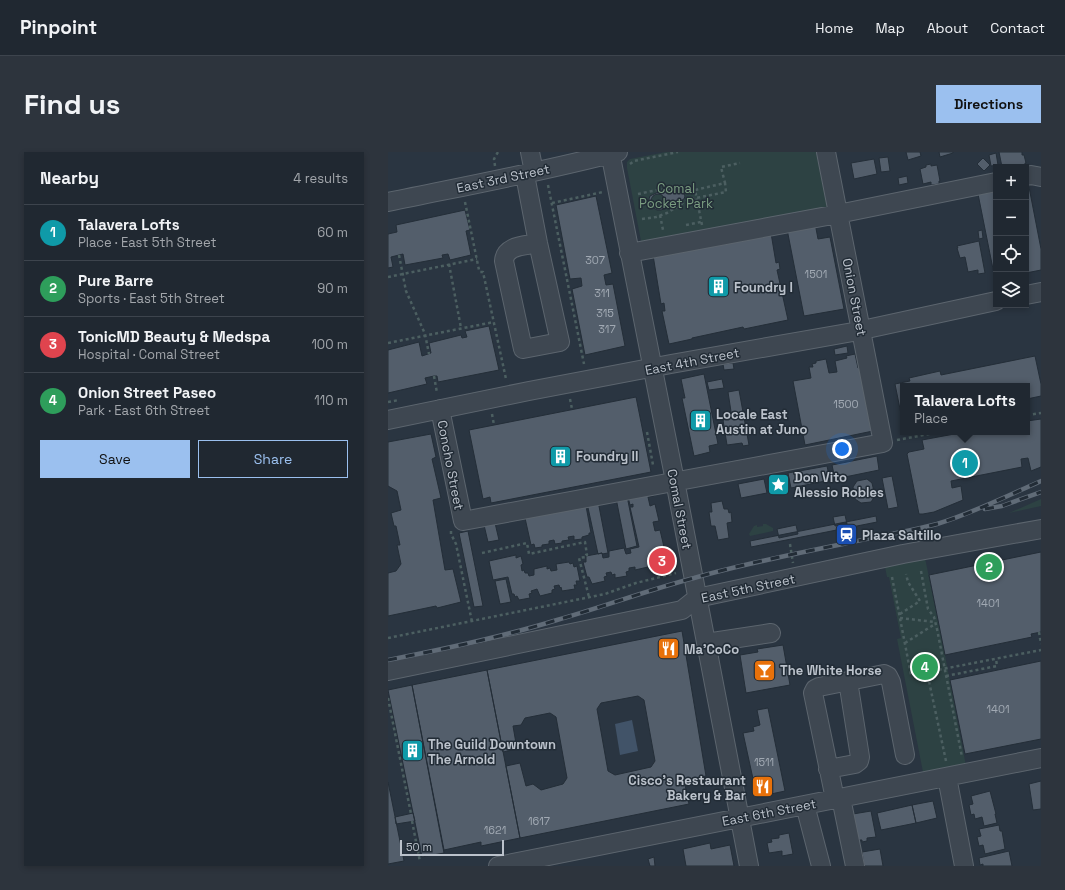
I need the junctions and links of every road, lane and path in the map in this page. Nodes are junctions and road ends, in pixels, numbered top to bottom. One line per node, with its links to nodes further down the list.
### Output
1 (498, 152): 7 (path)
2 (530, 152): 8 (street)
3 (678, 152): 5 (path)
4 (826, 152): 21 (street, Onion Street)
5 (617, 156): 8 (street, East 3rd Street); 28 (street, Comal Street)
6 (740, 163): 11 (path)
7 (495, 168)
8 (529, 173): 18 (street, East 3rd Street); 27 (street)
9 (1029, 175): 10 (street)
10 (1041, 177)
11 (725, 183): 14 (path); 17 (path)
12 (993, 183): 21 (street)
13 (548, 185): 20 (path)
14 (695, 190): 16 (path); 17 (path)
15 (604, 192): 20 (path)
16 (638, 194)
17 (696, 198): 22 (path); 26 (path)
18 (388, 202)
19 (465, 202): 30 (path)
20 (552, 203): 43 (path)
21 (838, 214): 26 (street); 39 (street, Onion Street)
22 (660, 215): 23 (path); 25 (path)
23 (642, 219)
24 (686, 225): 26 (path)
25 (670, 228)
26 (703, 230): 28 (street)
27 (538, 243): 27 (street)
28 (629, 253): 44 (street, Comal Street)
29 (399, 255): 32 (path)
30 (477, 259): 31 (path); 37 (path)
31 (449, 264): 32 (path); 38 (path)
32 (403, 274): 33 (path); 40 (path)
33 (388, 277)
34 (1041, 292): 35 (street)
35 (1029, 294)
36 (993, 302): 39 (street, East 4th Street)
37 (494, 322): 38 (path); 46 (path)
38 (461, 328): 40 (path)
39 (861, 330): 44 (street, East 4th Street); 59 (street, Onion Street)
40 (425, 336): 41 (path); 42 (path)
41 (388, 343)
42 (429, 354)
43 (584, 364)
44 (653, 368): 48 (street, East 4th Street); 61 (street, Comal Street)
45 (434, 376): 48 (path)
46 (506, 379)
47 (570, 399): 49 (path)
48 (439, 401): 53 (street, East 4th Street); 62 (street, Concho Street)
49 (572, 409)
50 (1041, 413): 52 (path)
51 (492, 414): 54 (path)
52 (1030, 415)
53 (388, 420)
54 (494, 425)
55 (651, 430): 57 (path)
56 (643, 432): 57 (path)
57 (647, 432): 60 (path)
58 (924, 435): 59 (path)
59 (883, 443): 61 (street)
60 (653, 464)
61 (675, 481): 62 (street); 72 (street, Comal Street)
62 (463, 521): 74 (path)
63 (1041, 529): 72 (street, East 5th Street)
64 (790, 544): 66 (path)
65 (482, 553): 71 (path)
66 (793, 564)
67 (921, 571): 75 (path)
68 (676, 573): 71 (path)
69 (906, 574): 73 (path)
70 (892, 577): 73 (path)
71 (589, 597): 74 (path)
72 (697, 598): 80 (street, Comal Street); 85 (street, East 5th Street)
73 (901, 616): 75 (path); 79 (path)
74 (472, 622): 78 (path)
75 (934, 623): 79 (path); 84 (path)
76 (1039, 632): 81 (path)
77 (771, 633): 80 (street)
78 (388, 638)
79 (906, 642): 86 (path)
80 (706, 643): 98 (street, Comal Street)
81 (1041, 644)
82 (1041, 650): 83 (path)
83 (996, 659): 84 (path); 87 (path)
84 (944, 668): 86 (path); 87 (path)
85 (388, 671)
86 (927, 672): 94 (path)
87 (946, 676): 91 (path)
88 (848, 681): 90 (street); 93 (street); 93 (street)
89 (388, 698): 97 (path)
90 (905, 755)
91 (962, 757)
92 (1041, 758): 94 (street, East 6th Street)
93 (828, 769): 95 (street)
94 (946, 769): 95 (street, East 6th Street); 105 (street)
95 (838, 798): 96 (street, East 6th Street); 104 (street)
96 (806, 805): 98 (street, East 6th Street); 103 (street)
97 (410, 814)
98 (740, 818): 101 (street, East 6th Street); 102 (street, Comal Street)
99 (412, 821): 100 (path)
100 (420, 862)
101 (498, 866)
102 (750, 866)
103 (821, 866)
104 (855, 866)
105 (964, 866)

